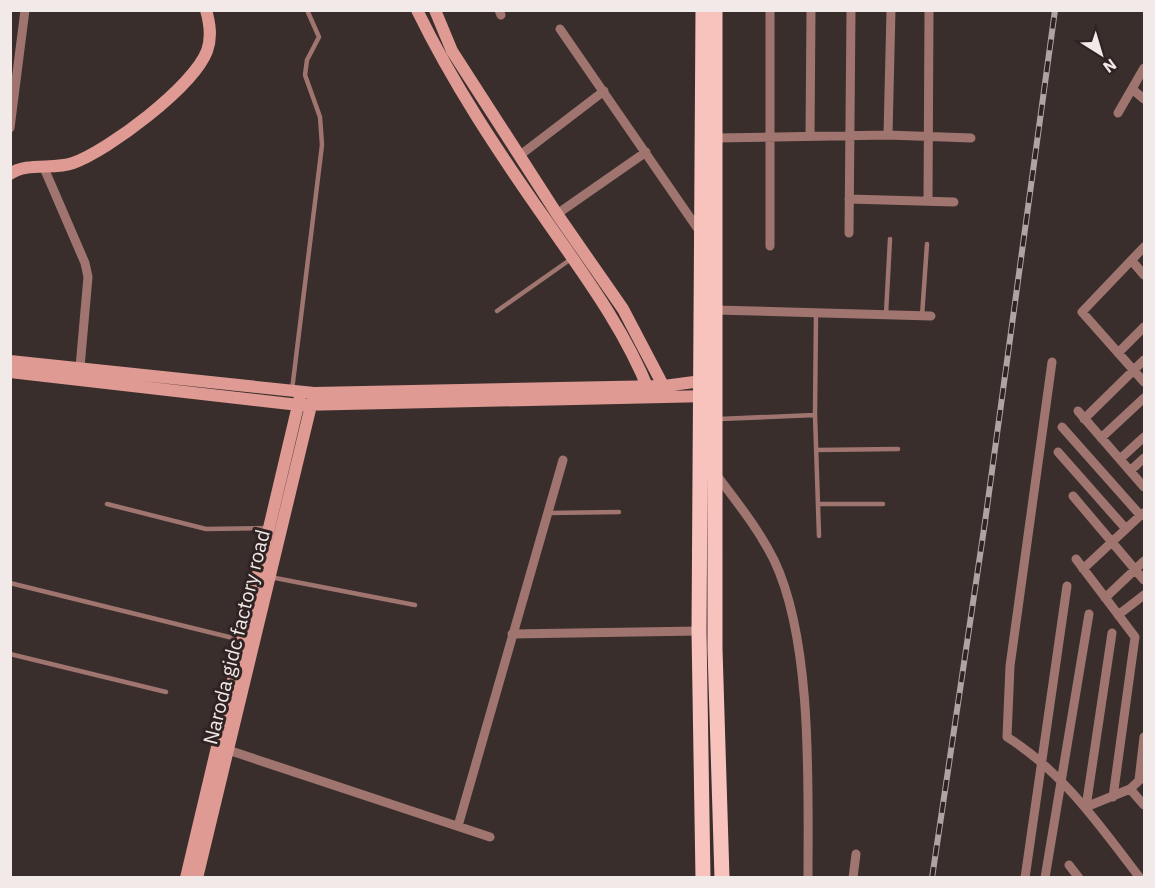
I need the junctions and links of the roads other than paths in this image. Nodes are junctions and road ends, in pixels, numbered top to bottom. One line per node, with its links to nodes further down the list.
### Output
1 (25, 10): 19 (street)
2 (206, 10): 29 (street)
3 (308, 10): 61 (lane)
4 (417, 10): 41 (street)
5 (435, 10): 28 (street)
6 (703, 10): 35 (main road)
7 (715, 10): 25 (main road)
8 (770, 10): 24 (street)
9 (812, 10): 21 (street)
10 (851, 10): 22 (street)
11 (891, 10): 20 (street)
12 (928, 10): 23 (street)
13 (560, 28): 16 (street)
14 (1144, 68): 15 (street)
15 (1132, 88): 17 (street); 18 (street)
16 (604, 91): 27 (street); 28 (street)
17 (1144, 99)
18 (1118, 113)
19 (10, 129)
20 (888, 135): 22 (street); 23 (street)
21 (810, 136): 22 (street); 24 (street)
22 (849, 136): 31 (street)
23 (929, 136): 26 (street); 32 (street)
24 (770, 137): 25 (street); 39 (street)
25 (717, 138): 44 (main road)
26 (971, 138)
27 (646, 152): 34 (street); 35 (street)
28 (519, 156): 34 (street)
29 (44, 168): 30 (street); 54 (street)
30 (11, 174)
31 (849, 199): 32 (street); 36 (street)
32 (928, 201): 33 (street)
33 (954, 202)
34 (557, 214): 59 (street)
35 (700, 233): 58 (main road)
36 (849, 233)
37 (890, 239): 47 (lane)
38 (927, 244): 48 (lane)
39 (770, 246)
40 (1144, 247): 42 (street)
41 (573, 258): 45 (lane); 60 (street)
42 (1132, 261): 43 (street); 50 (street)
43 (1144, 275)
44 (715, 310): 46 (street); 58 (main road)
45 (497, 311)
46 (816, 313): 47 (street); 64 (lane)
47 (886, 315): 48 (street)
48 (927, 316)
49 (1144, 327): 50 (street)
50 (1118, 353): 55 (street)
51 (1144, 360): 55 (street)
52 (10, 361): 54 (street)
53 (1052, 362): 113 (street)
54 (80, 367): 61 (street)
55 (1134, 370): 57 (street); 66 (street)
56 (10, 372): 61 (street)
57 (1144, 382)
58 (707, 388): 59 (street); 65 (main road)
59 (666, 391): 60 (street)
60 (650, 392): 61 (street)
61 (303, 397): 86 (street, Naroda gidc factory road); 94 (street, Naroda gidc factory road)
62 (1144, 398): 69 (street)
63 (1078, 411): 66 (street)
64 (815, 415): 65 (lane); 71 (lane)
65 (707, 419): 76 (main road); 104 (main road)
66 (1084, 419): 69 (street)
67 (1062, 427): 85 (street)
68 (1144, 437): 74 (street)
69 (1101, 438): 74 (street)
70 (898, 448): 71 (lane)
71 (816, 450): 81 (lane)
72 (1058, 452): 87 (street)
73 (1144, 458): 77 (street)
74 (1120, 459): 77 (street)
75 (563, 460): 84 (street)
76 (714, 471): 127 (main road); 128 (street)
77 (1130, 471): 78 (street)
78 (1144, 487)
79 (1073, 496): 89 (street)
80 (107, 504): 86 (lane)
81 (818, 504): 82 (lane); 88 (lane)
82 (883, 504)
83 (619, 512): 84 (lane)
84 (548, 513): 106 (street)
85 (1143, 514): 87 (street)
86 (271, 528): 108 (street, Naroda gidc factory road)
87 (1126, 529): 89 (street)
88 (819, 536)
89 (1112, 542): 92 (street); 93 (street)
90 (1076, 559): 92 (street)
91 (1144, 561): 93 (street)
92 (1083, 568): 99 (street)
93 (1136, 569): 95 (street); 99 (street)
94 (270, 577): 100 (lane); 112 (street, Naroda gidc factory road)
95 (1144, 580)
96 (10, 583): 108 (lane)
97 (1067, 586): 113 (street)
98 (1144, 595): 102 (street)
99 (1105, 598): 102 (street)
100 (415, 605)
101 (1089, 614): 115 (street)
102 (1118, 615): 107 (street)
103 (1144, 630): 107 (street)
104 (699, 631): 106 (street); 126 (main road)
105 (1112, 633): 119 (street)
106 (512, 634): 120 (street)
107 (1135, 637): 117 (street)
108 (243, 641): 124 (street, Naroda gidc factory road)
109 (10, 654): 110 (lane)
110 (166, 692)
111 (1144, 737): 114 (street)
112 (228, 750): 120 (street); 125 (street, Naroda gidc factory road)
113 (1042, 764): 115 (street); 130 (street)
114 (1142, 778): 116 (street)
115 (1062, 782): 119 (street); 131 (street)
116 (1130, 789): 117 (street); 118 (street)
117 (1113, 797): 119 (street)
118 (1144, 805)
119 (1086, 807): 133 (street)
120 (458, 826): 121 (street)
121 (490, 837)
122 (856, 854): 129 (street)
123 (1070, 865): 132 (street)
124 (186, 878)
125 (197, 878)
126 (703, 878)
127 (722, 878)
128 (808, 878)
129 (853, 878)
130 (1025, 878)
131 (1045, 878)
132 (1079, 878)
133 (1140, 878)

